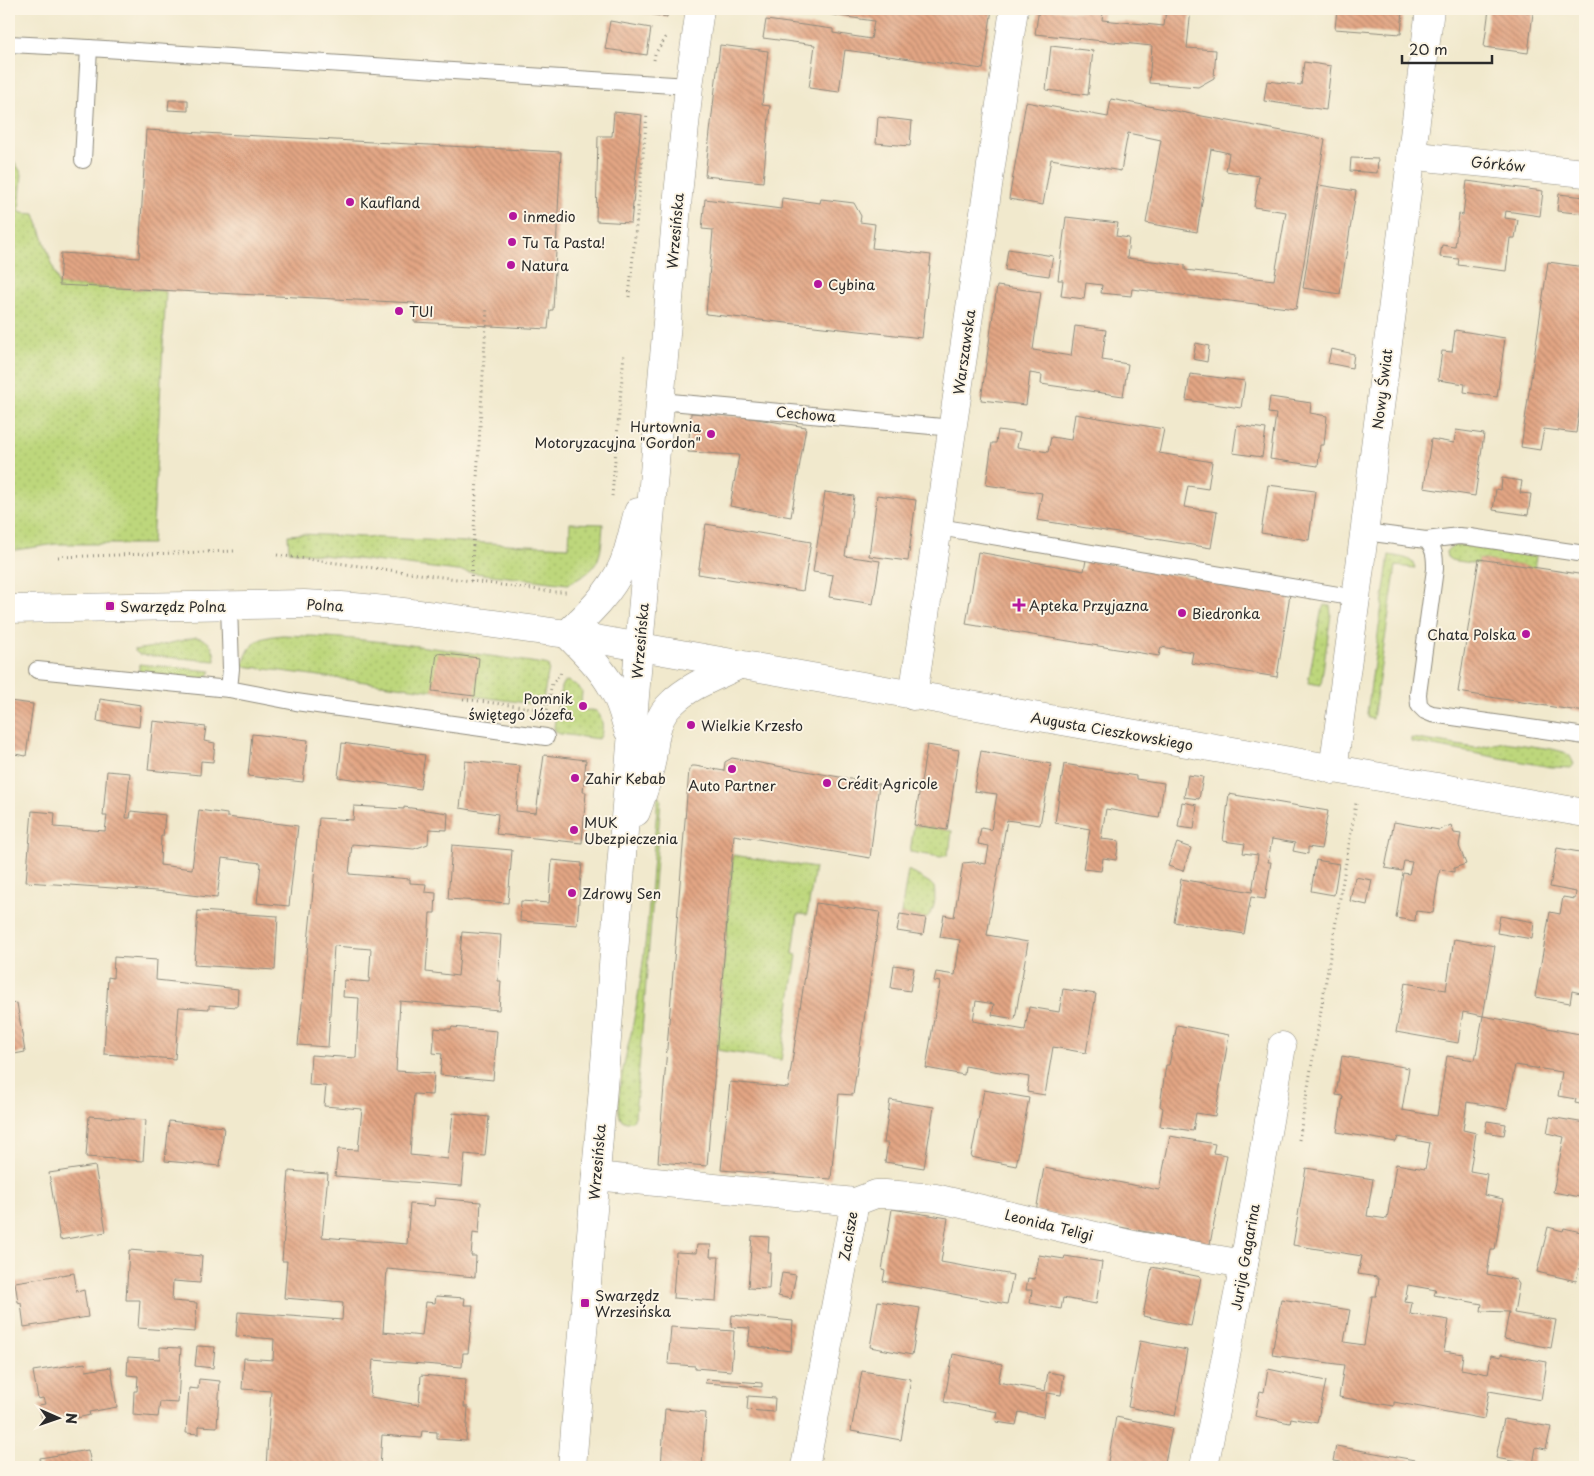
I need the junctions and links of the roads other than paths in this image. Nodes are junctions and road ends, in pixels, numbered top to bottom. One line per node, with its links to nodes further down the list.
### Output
1 (700, 9): 6 (street, Wrzesińska)
2 (1014, 9): 11 (street, Warszawska)
3 (1430, 9): 7 (street, Nowy Świat)
4 (9, 44): 5 (lane)
5 (88, 48): 6 (lane); 8 (lane)
6 (689, 86): 10 (street, Wrzesińska)
7 (1411, 154): 9 (street, Górków); 14 (street, Nowy Świat)
8 (83, 160)
9 (1585, 173)
10 (660, 400): 11 (lane, Cechowa); 12 (street, Wrzesińska)
11 (953, 428): 13 (street, Warszawska)
12 (655, 453): 20 (street, Wrzesińska); 21 (street, Wrzesińska)
13 (939, 527): 17 (lane); 25 (street, Warszawska)
14 (1365, 532): 15 (lane); 17 (street, Nowy Świat)
15 (1426, 540): 16 (lane); 26 (lane)
16 (1585, 554)
17 (1356, 598): 29 (street, Nowy Świat)
18 (229, 605): 19 (street, Polna); 20 (street, Polna); 24 (lane)
19 (9, 609)
20 (567, 634): 21 (street, Polna); 28 (street, Wrzesińska)
21 (639, 647): 22 (street, Augusta Cieszkowskiego); 28 (street, Wrzesińska)
22 (739, 665): 25 (street, Augusta Cieszkowskiego); 31 (street, Wrzesińska)
23 (37, 670): 24 (lane)
24 (229, 690): 27 (lane)
25 (913, 696): 29 (street, Augusta Cieszkowskiego)
26 (1585, 736)
27 (546, 737)
28 (631, 740): 31 (street, Wrzesińska)
29 (1333, 770): 30 (street, Augusta Cieszkowskiego)
30 (1585, 813)
31 (622, 857): 33 (street, Wrzesińska)
32 (1282, 1046): 35 (street, Jurija Gagarina)
33 (596, 1176): 34 (street, Zacisze); 36 (street, Wrzesińska)
34 (855, 1202): 35 (street, Leonida Teligi); 37 (street, Zacisze)
35 (1244, 1264): 38 (street, Jurija Gagarina)
36 (572, 1467)
37 (805, 1467)
38 (1204, 1467)

